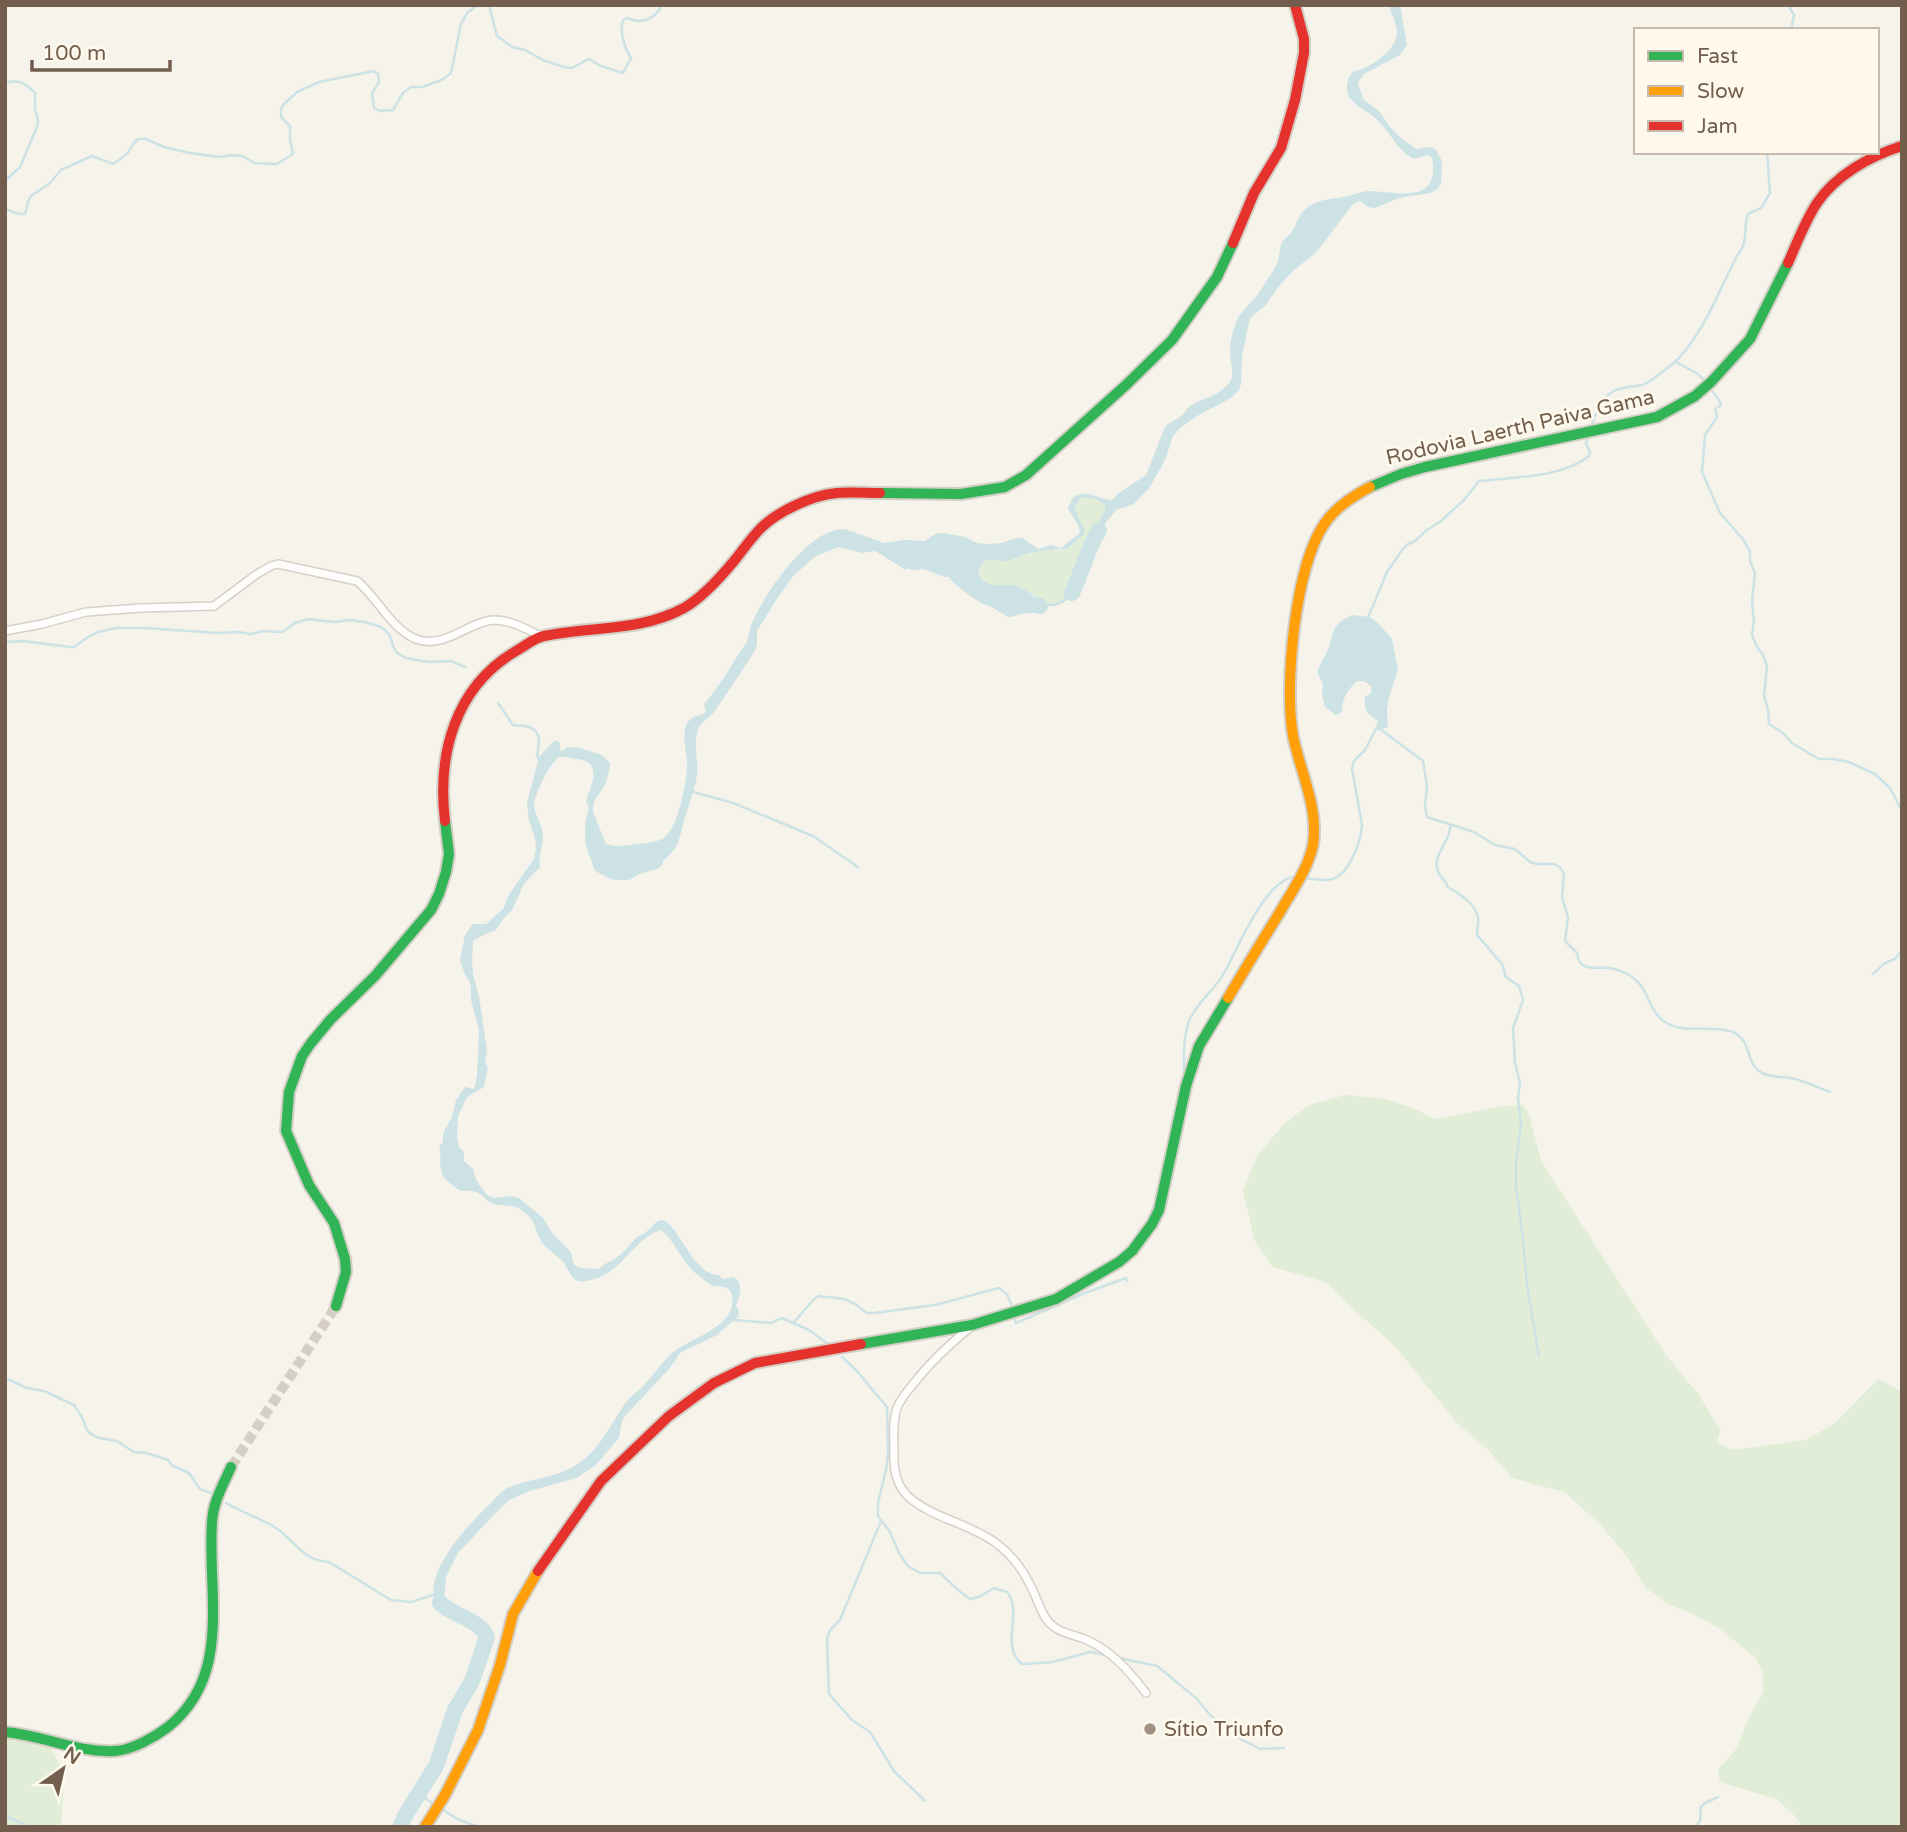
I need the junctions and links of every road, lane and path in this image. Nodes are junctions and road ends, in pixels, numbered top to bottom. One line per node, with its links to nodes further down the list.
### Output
1 (1295, 5): 6 (main road)
2 (1902, 146): 3 (main road, Rodovia Laerth Paiva Gama)
3 (1879, 154)
4 (1879, 154): 8 (main road, Rodovia Laerth Paiva Gama)
5 (5, 631): 6 (street)
6 (541, 636): 7 (main road)
7 (336, 1306)
8 (972, 1325): 10 (street); 12 (main road, Rodovia Laerth Paiva Gama)
9 (231, 1467): 11 (main road)
10 (1146, 1693)
11 (5, 1732)
12 (425, 1827)

